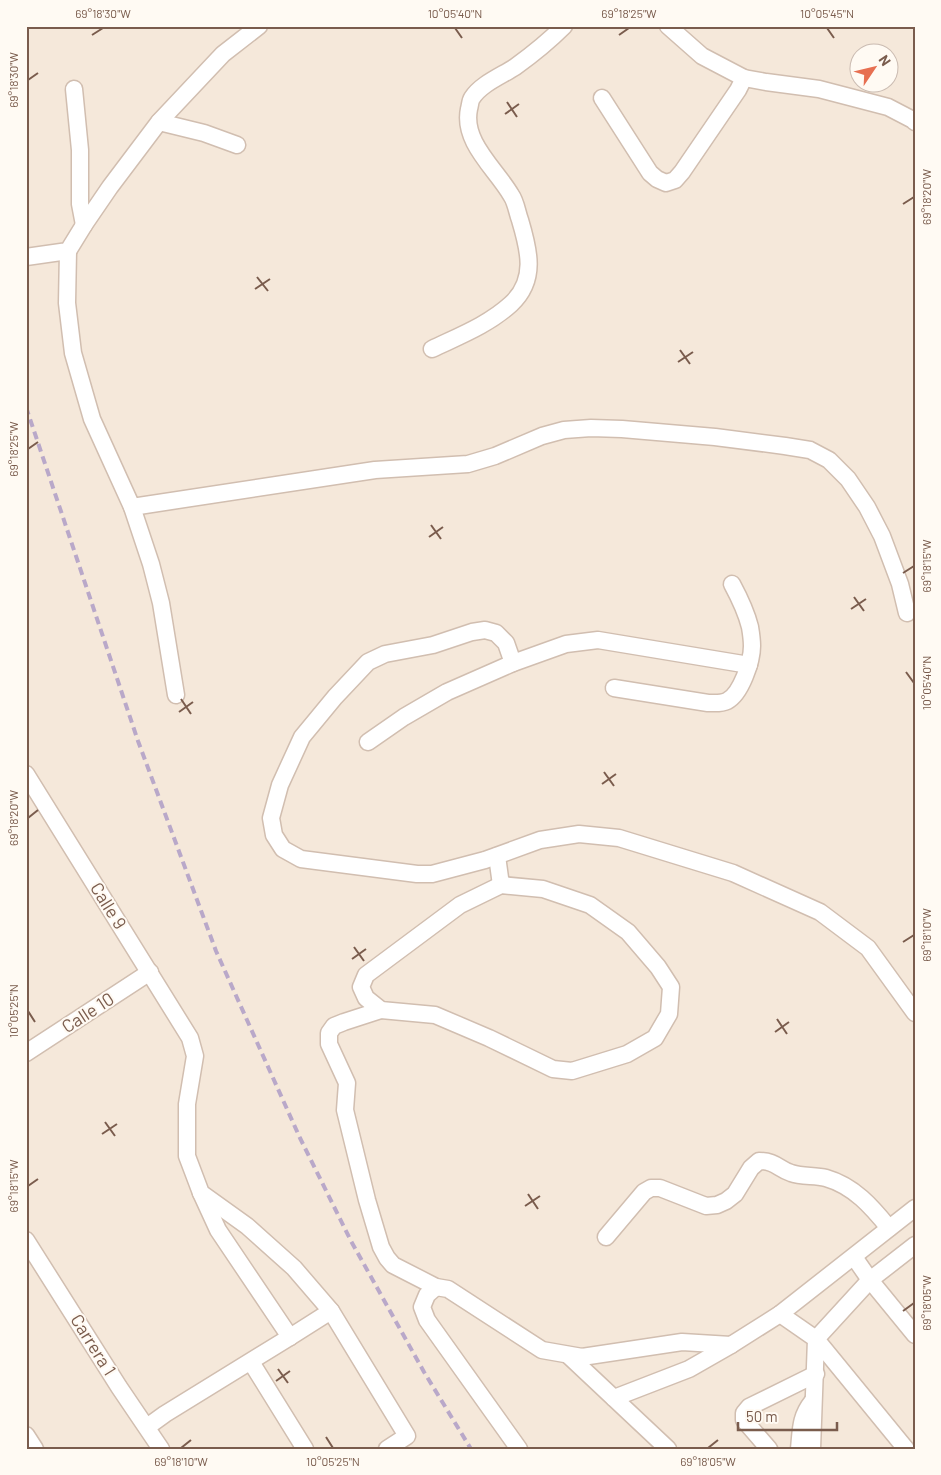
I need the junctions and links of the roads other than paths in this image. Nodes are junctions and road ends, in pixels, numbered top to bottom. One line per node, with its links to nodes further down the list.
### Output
1 (259, 26): 7 (street)
2 (564, 26): 13 (street)
3 (668, 26): 4 (street)
4 (744, 78): 6 (street); 8 (street)
5 (74, 89): 10 (street)
6 (602, 98)
7 (159, 122): 9 (street); 10 (street)
8 (915, 122)
9 (237, 145)
10 (84, 225): 11 (street)
11 (68, 251): 12 (street); 14 (street)
12 (26, 257)
13 (432, 349)
14 (132, 507): 16 (street); 20 (street)
15 (732, 584): 18 (street)
16 (908, 612)
17 (514, 663): 18 (street); 21 (street); 23 (street)
18 (749, 665): 19 (street)
19 (614, 688)
20 (176, 695)
21 (368, 742)
22 (26, 774): 25 (street, Calle 9)
23 (497, 856): 24 (street); 27 (street)
24 (501, 886): 26 (street); 26 (street)
25 (150, 972): 28 (street, Calle 10); 29 (street, Calle 9)
26 (381, 1010): 37 (street)
27 (915, 1013)
28 (26, 1054)
29 (201, 1193): 38 (street); 41 (street)
30 (914, 1211): 31 (street)
31 (889, 1228): 32 (street); 35 (street)
32 (606, 1237)
33 (26, 1240): 48 (street, Carrera 1)
34 (915, 1245): 36 (street)
35 (854, 1257): 36 (street); 39 (street)
36 (870, 1280): 40 (street); 42 (street)
37 (436, 1287): 44 (street); 55 (street)
38 (331, 1311): 41 (street); 54 (street)
39 (780, 1314): 42 (street); 43 (street)
40 (915, 1335)
41 (290, 1338): 45 (street)
42 (816, 1339): 46 (street); 58 (street)
43 (731, 1345): 44 (street); 47 (street)
44 (568, 1355): 47 (street)
45 (251, 1362): 48 (street); 53 (street)
46 (816, 1374): 50 (street); 57 (street)
47 (614, 1398): 56 (street)
48 (147, 1427): 52 (street, Carrera 1)
49 (26, 1435): 51 (street)
50 (806, 1442)
51 (35, 1449)
52 (161, 1449)
53 (305, 1449)
54 (387, 1449)
55 (519, 1449)
56 (668, 1449)
57 (769, 1449)
58 (906, 1449)

